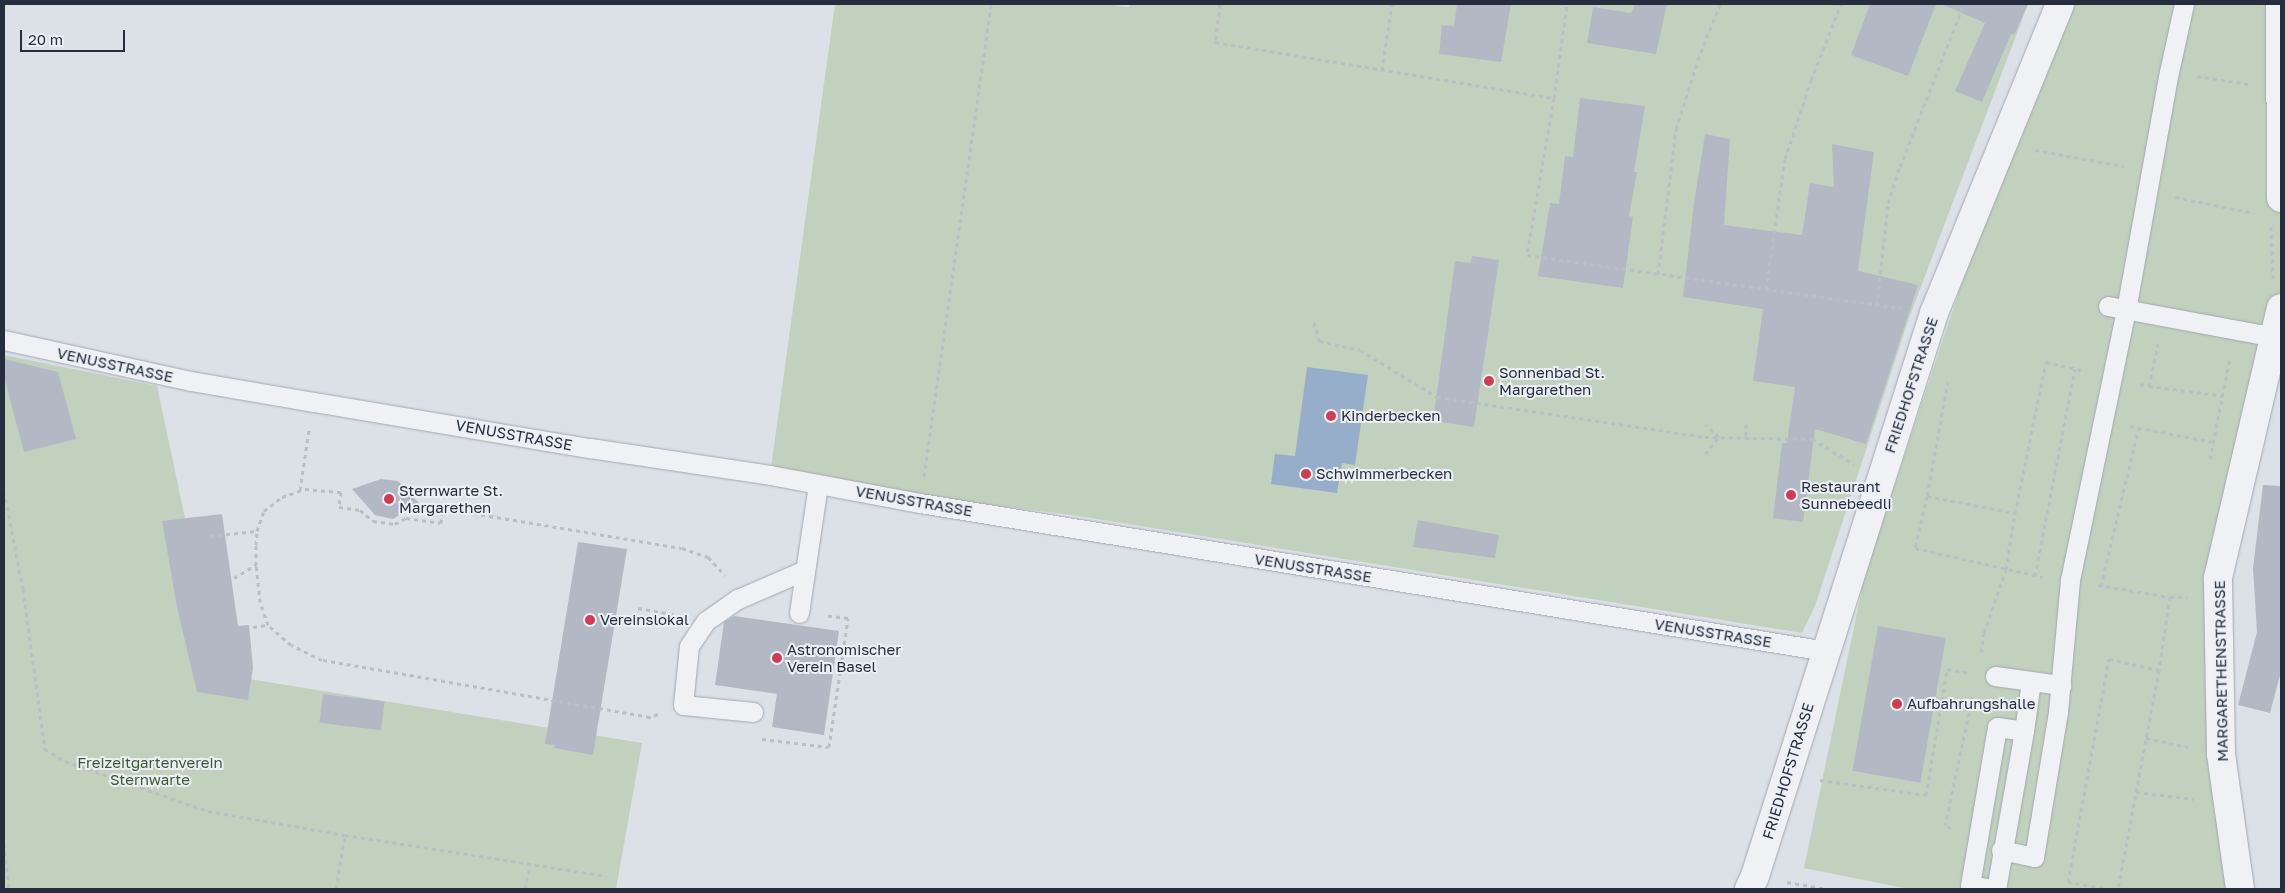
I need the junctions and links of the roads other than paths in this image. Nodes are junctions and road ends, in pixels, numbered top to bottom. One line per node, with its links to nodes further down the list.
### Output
1 (2060, 4): 11 (street, FRIEDHOFSTRASSE)
2 (2184, 4): 5 (lane)
3 (2280, 4): 4 (street)
4 (2271, 206)
5 (2117, 308): 6 (lane); 14 (lane)
6 (2278, 321): 20 (street, MARGARETHENSTRASSE)
7 (4, 340): 8 (lane, VENUSSTRASSE)
8 (818, 484): 9 (lane); 11 (lane, VENUSSTRASSE)
9 (805, 570): 10 (lane); 15 (lane)
10 (799, 613)
11 (1826, 651): 18 (street, FRIEDHOFSTRASSE)
12 (1986, 675): 13 (lane)
13 (2031, 681): 14 (lane); 16 (lane)
14 (2061, 685): 17 (lane)
15 (753, 712)
16 (2024, 731): 17 (lane); 19 (lane)
17 (2002, 850): 19 (lane)
18 (1752, 882)
19 (1994, 889)
20 (2240, 889)

